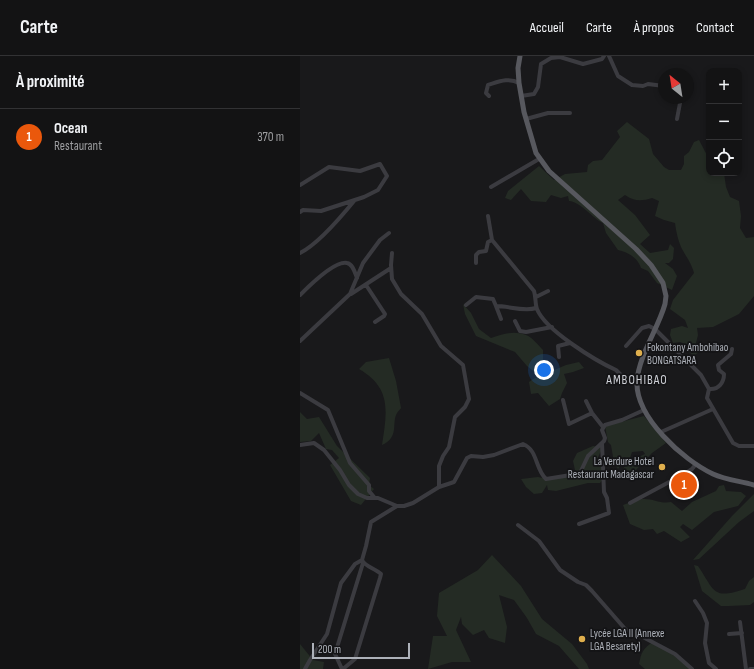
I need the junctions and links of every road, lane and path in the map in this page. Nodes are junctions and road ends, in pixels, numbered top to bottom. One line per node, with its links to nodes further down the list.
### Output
1 (520, 56): 4 (main road)
2 (604, 56): 7 (street)
3 (609, 56): 5 (street)
4 (519, 83): 6 (street); 7 (main road)
5 (658, 85)
6 (489, 96)
7 (521, 96): 10 (main road)
8 (680, 104): 11 (street)
9 (570, 113): 10 (street)
10 (526, 118): 12 (main road)
11 (677, 119)
12 (539, 159): 14 (street); 37 (main road)
13 (300, 185): 15 (street)
14 (492, 187)
15 (355, 200): 16 (street); 20 (street)
16 (300, 212)
17 (488, 216): 19 (street)
18 (389, 233): 24 (street)
19 (492, 240): 22 (street); 29 (street)
20 (300, 253)
21 (392, 253): 23 (street)
22 (476, 263)
23 (391, 268): 25 (street); 58 (street)
24 (357, 279): 27 (street); 28 (street)
25 (366, 285): 27 (street); 35 (street)
26 (548, 291): 29 (street)
27 (350, 294): 38 (street)
28 (300, 295)
29 (536, 297): 32 (street)
30 (466, 305): 31 (street)
31 (496, 306): 32 (street); 33 (street)
32 (536, 308): 36 (street)
33 (501, 319)
34 (515, 321): 36 (street)
35 (374, 322)
36 (552, 328): 39 (street)
37 (655, 329): 40 (street); 43 (main road); 44 (street)
38 (300, 341)
39 (570, 343): 42 (street); 43 (street)
40 (626, 346)
41 (732, 349): 44 (street)
42 (559, 357)
43 (637, 382): 49 (main road)
44 (709, 389): 48 (street)
45 (300, 393): 59 (street)
46 (563, 400): 50 (street)
47 (586, 401): 50 (street)
48 (713, 409): 52 (street); 55 (street)
49 (644, 410): 51 (street); 52 (main road)
50 (592, 413): 51 (street)
51 (603, 427): 53 (street)
52 (661, 432): 56 (main road)
53 (602, 443): 58 (street); 62 (street)
54 (300, 445): 59 (street)
55 (754, 446)
56 (696, 464): 57 (main road); 60 (street)
57 (753, 484)
58 (439, 487): 61 (street)
59 (374, 497): 61 (street)
60 (630, 504)
61 (397, 506): 64 (street)
62 (579, 524)
63 (518, 525): 71 (street)
64 (363, 562): 69 (street); 70 (street); 70 (street)
65 (695, 601): 72 (street)
66 (740, 622): 67 (street)
67 (742, 633): 68 (street); 73 (street)
68 (729, 634)
69 (306, 669)
70 (343, 669)
71 (692, 669)
72 (716, 669)
73 (746, 669)
74 (750, 669): 75 (street)
75 (754, 669)

